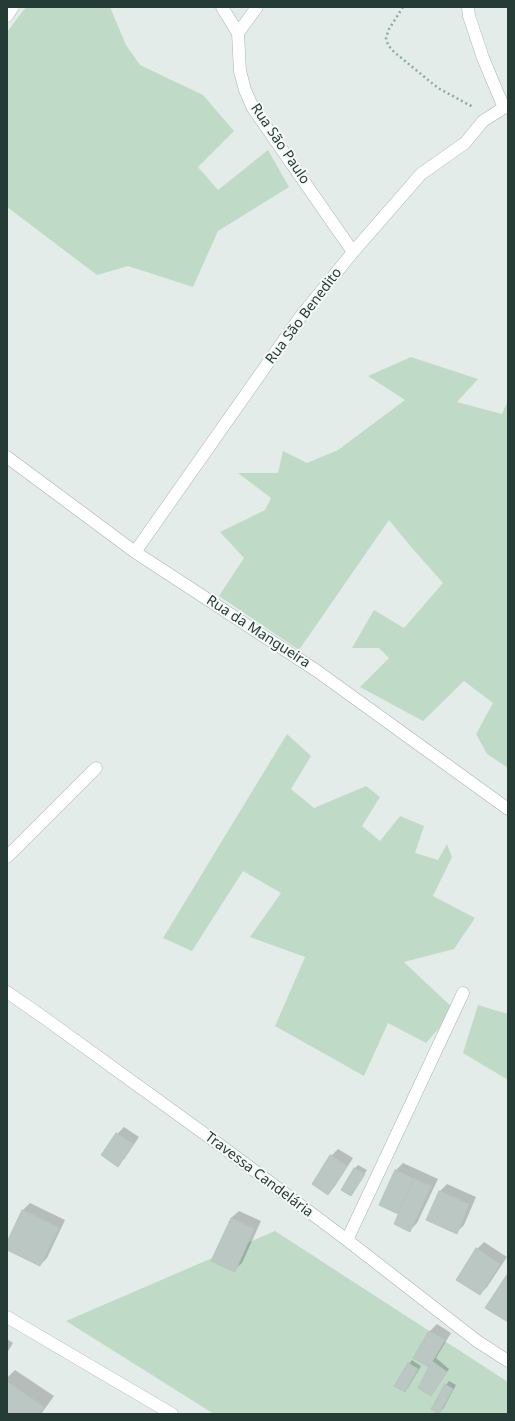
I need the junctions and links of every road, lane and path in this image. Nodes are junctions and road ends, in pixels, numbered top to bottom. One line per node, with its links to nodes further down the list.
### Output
1 (14, 7): 6 (street)
2 (222, 7): 7 (street)
3 (257, 7): 7 (street)
4 (403, 7): 9 (path)
5 (468, 7): 8 (street)
6 (7, 16)
7 (238, 33): 10 (street, Rua São Paulo)
8 (507, 108): 9 (street, Rua São Benedito)
9 (483, 121): 10 (street, Rua São Benedito)
10 (354, 252): 12 (street, Rua São Benedito)
11 (7, 457): 12 (street, Rua da Mangueira)
12 (135, 552): 14 (street, Rua da Mangueira)
13 (96, 768): 15 (street)
14 (508, 809)
15 (7, 857)
16 (7, 992): 18 (street, Travessa Candelária)
17 (463, 993): 18 (street)
18 (347, 1240): 20 (street, Travessa Candelária)
19 (7, 1317): 21 (street)
20 (508, 1361)
21 (172, 1414)

